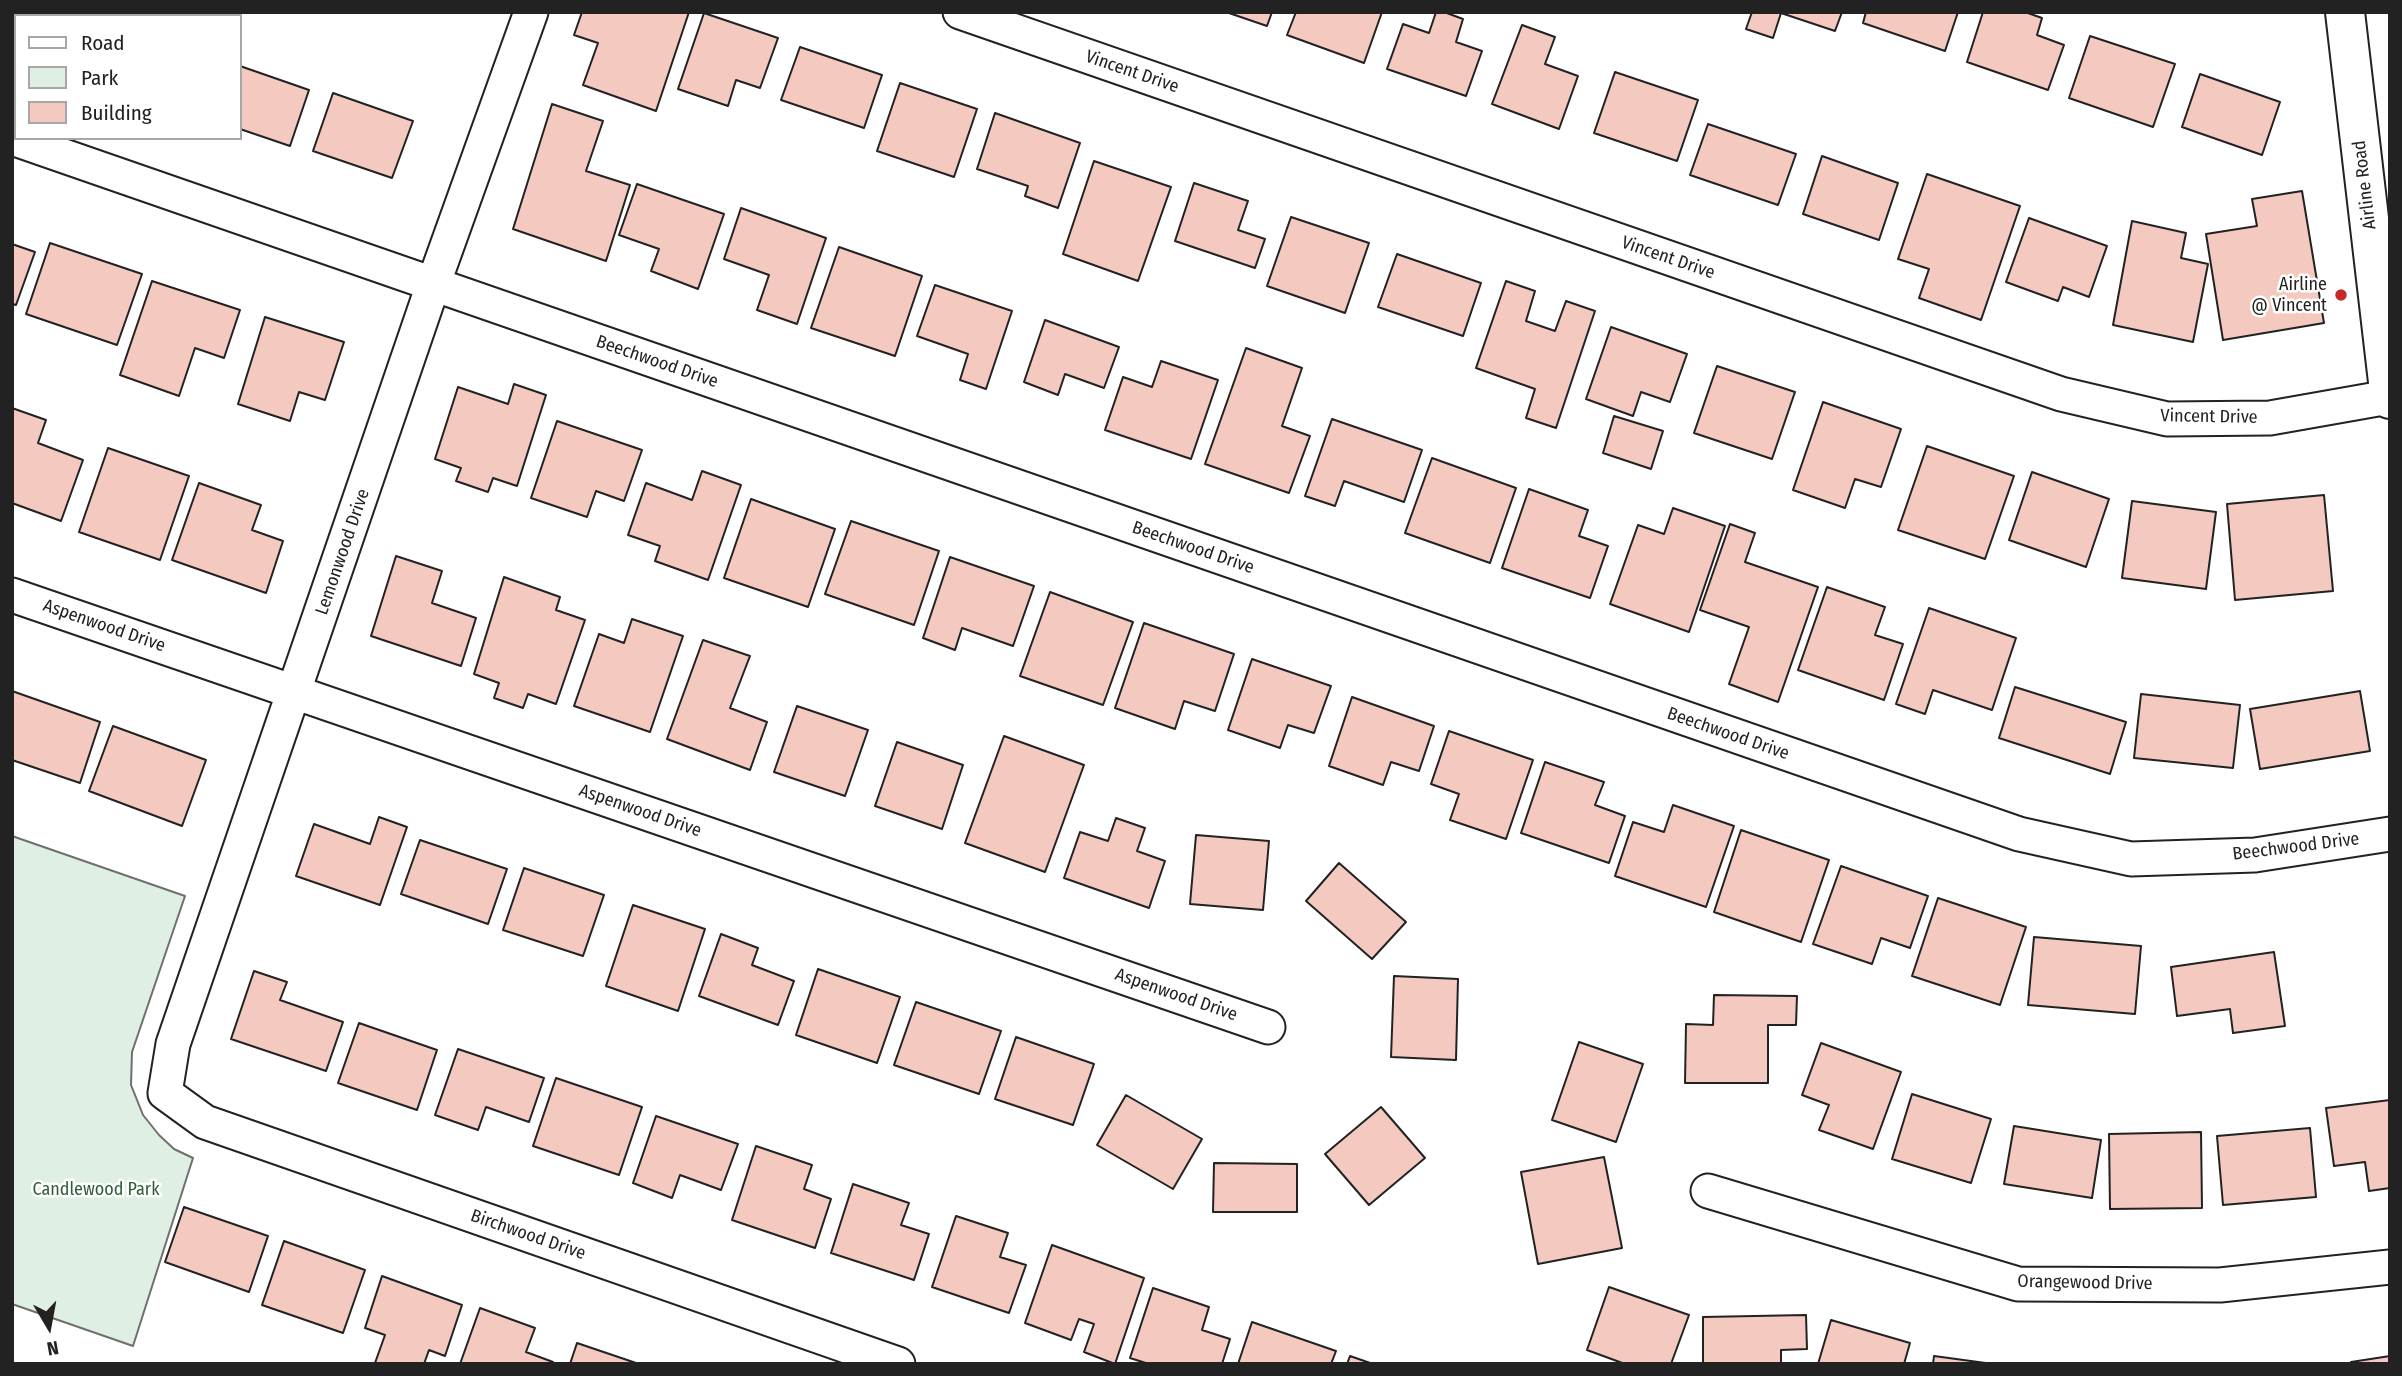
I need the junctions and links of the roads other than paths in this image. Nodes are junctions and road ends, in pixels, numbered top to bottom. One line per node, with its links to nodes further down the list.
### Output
1 (531, 12): 5 (street, Lemonwood Drive)
2 (960, 12): 6 (street, Vincent Drive)
3 (2345, 12): 6 (main road, Airline Road)
4 (18, 140): 5 (street, Beechwood Drive)
5 (433, 285): 8 (street, Lemonwood Drive); 9 (street, Beechwood Drive)
6 (2390, 398)
7 (12, 594): 8 (street, Aspenwood Drive)
8 (295, 693): 10 (street, Aspenwood Drive); 11 (street, Lemonwood Drive)
9 (2390, 834)
10 (1268, 1027)
11 (165, 1093): 14 (street, Birchwood Drive)
12 (1708, 1191): 13 (street, Orangewood Drive)
13 (2390, 1267)
14 (898, 1364)

